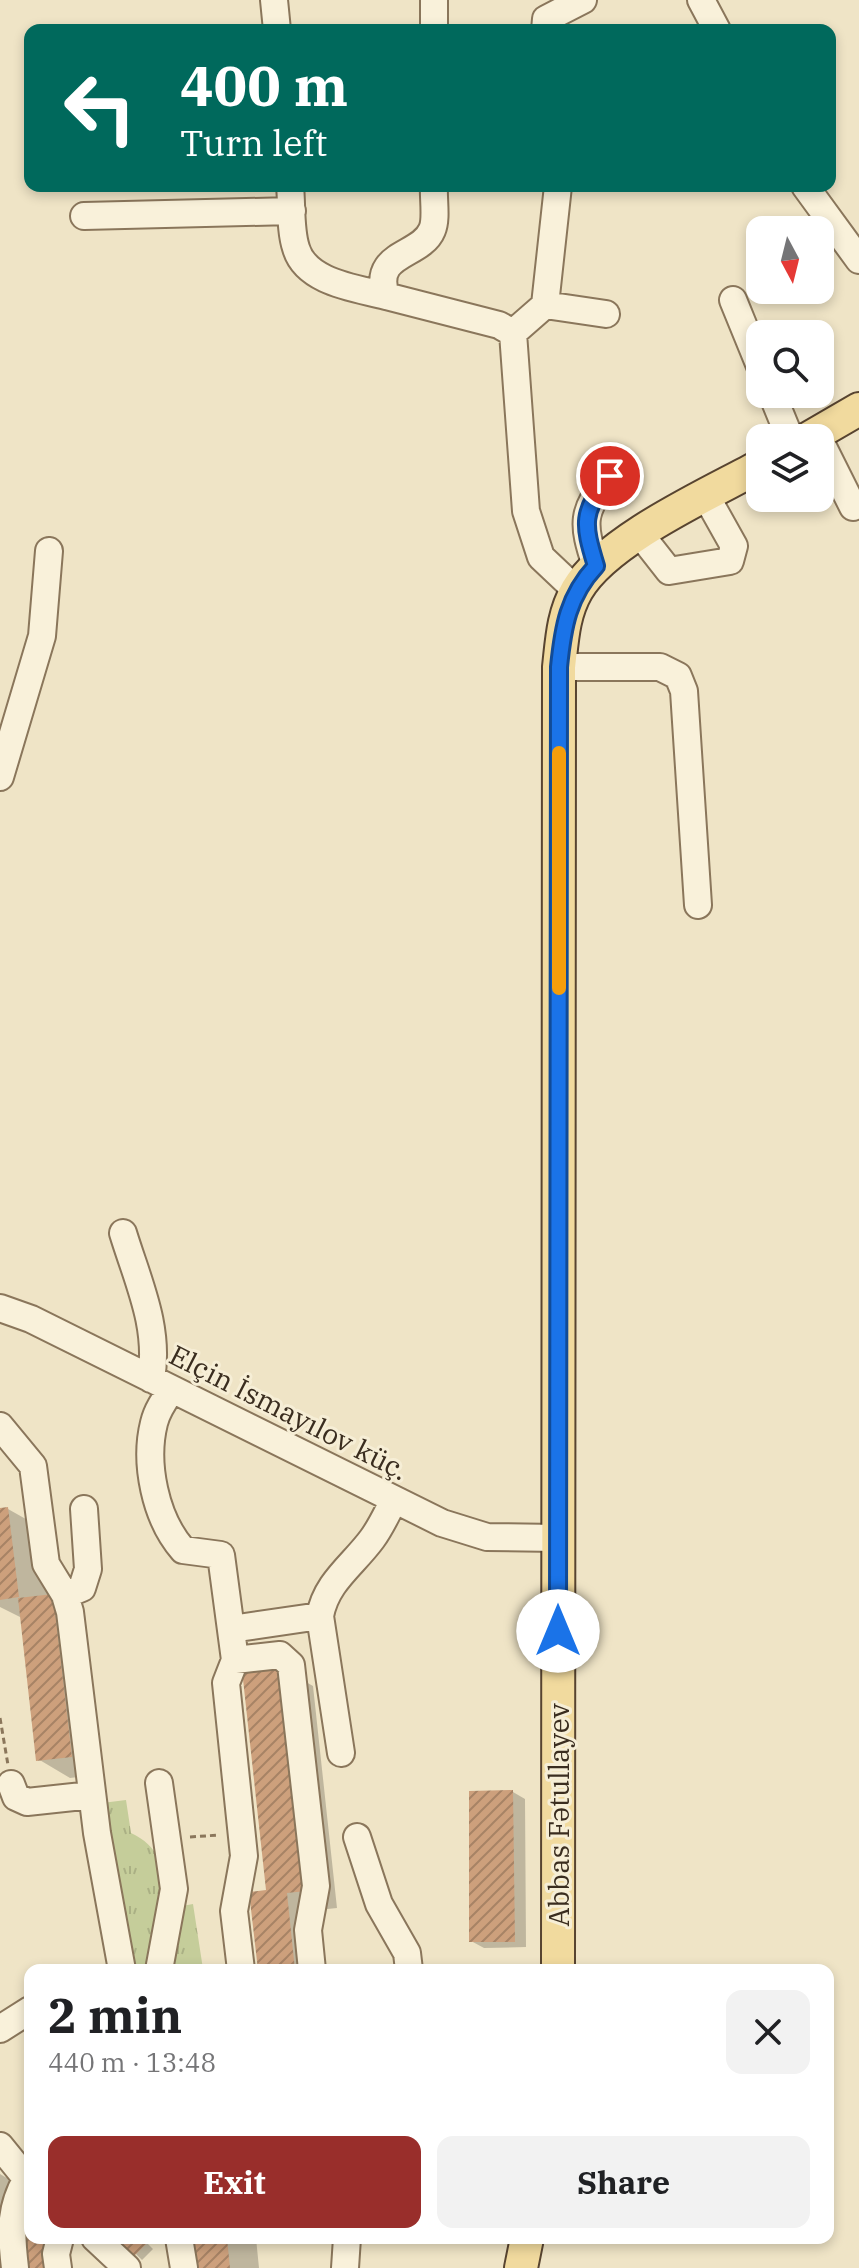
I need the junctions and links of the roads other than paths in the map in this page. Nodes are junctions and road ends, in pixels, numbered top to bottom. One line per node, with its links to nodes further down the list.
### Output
1 (274, 0): 5 (street)
2 (434, 0): 6 (street)
3 (583, 0): 7 (street)
4 (701, 0): 8 (street)
5 (276, 24)
6 (434, 24)
7 (546, 24)
8 (714, 24)
9 (434, 192): 15 (street)
10 (557, 192): 17 (street)
11 (809, 192): 14 (street)
12 (291, 199): 13 (street); 15 (street)
13 (84, 216)
14 (859, 260)
15 (386, 296): 20 (street)
16 (733, 300): 19 (street)
17 (545, 305): 18 (street); 20 (street)
18 (606, 314)
19 (746, 332)
20 (513, 333): 32 (street)
21 (784, 408): 23 (street)
22 (859, 409): 24 (main road)
23 (799, 424)
24 (834, 424)
25 (746, 474): 28 (main road)
26 (610, 476): 32 (street)
27 (834, 476): 29 (street)
28 (706, 496): 30 (main road); 30 (street)
29 (853, 507)
30 (640, 534): 32 (main road)
31 (49, 551): 34 (street)
32 (586, 578): 33 (main road, Abbas Fətullayev)
33 (559, 667): 35 (street); 42 (main road, Abbas Fətullayev)
34 (0, 777)
35 (698, 905)
36 (123, 1233): 38 (street)
37 (0, 1308): 38 (street, Elçin İsmayılov küç.)
38 (161, 1384): 40 (street, Elçin İsmayılov küç.); 45 (street)
39 (0, 1426): 43 (street)
40 (394, 1500): 42 (street, Elçin İsmayılov küç.); 44 (street)
41 (84, 1509): 43 (street)
42 (558, 1538): 57 (main road, Abbas Fətullayev)
43 (65, 1595): 50 (street)
44 (320, 1616): 45 (street); 47 (street)
45 (231, 1629): 46 (street)
46 (235, 1660): 54 (street); 55 (street)
47 (341, 1753)
48 (159, 1783): 53 (street)
49 (11, 1784): 50 (street)
50 (92, 1795): 52 (street)
51 (357, 1837): 56 (street)
52 (121, 1964)
53 (160, 1964)
54 (240, 1964)
55 (311, 1964)
56 (408, 1964)
57 (558, 1964)
58 (24, 2014): 59 (street)
59 (0, 2029)
60 (0, 2146): 61 (street)
61 (24, 2177)
62 (24, 2187): 68 (street)
63 (58, 2244): 69 (street)
64 (101, 2244): 70 (street)
65 (180, 2244): 71 (street)
66 (347, 2244): 72 (street)
67 (526, 2244): 73 (main road)
68 (15, 2268)
69 (58, 2268)
70 (127, 2268)
71 (184, 2268)
72 (345, 2268)
73 (521, 2268)

